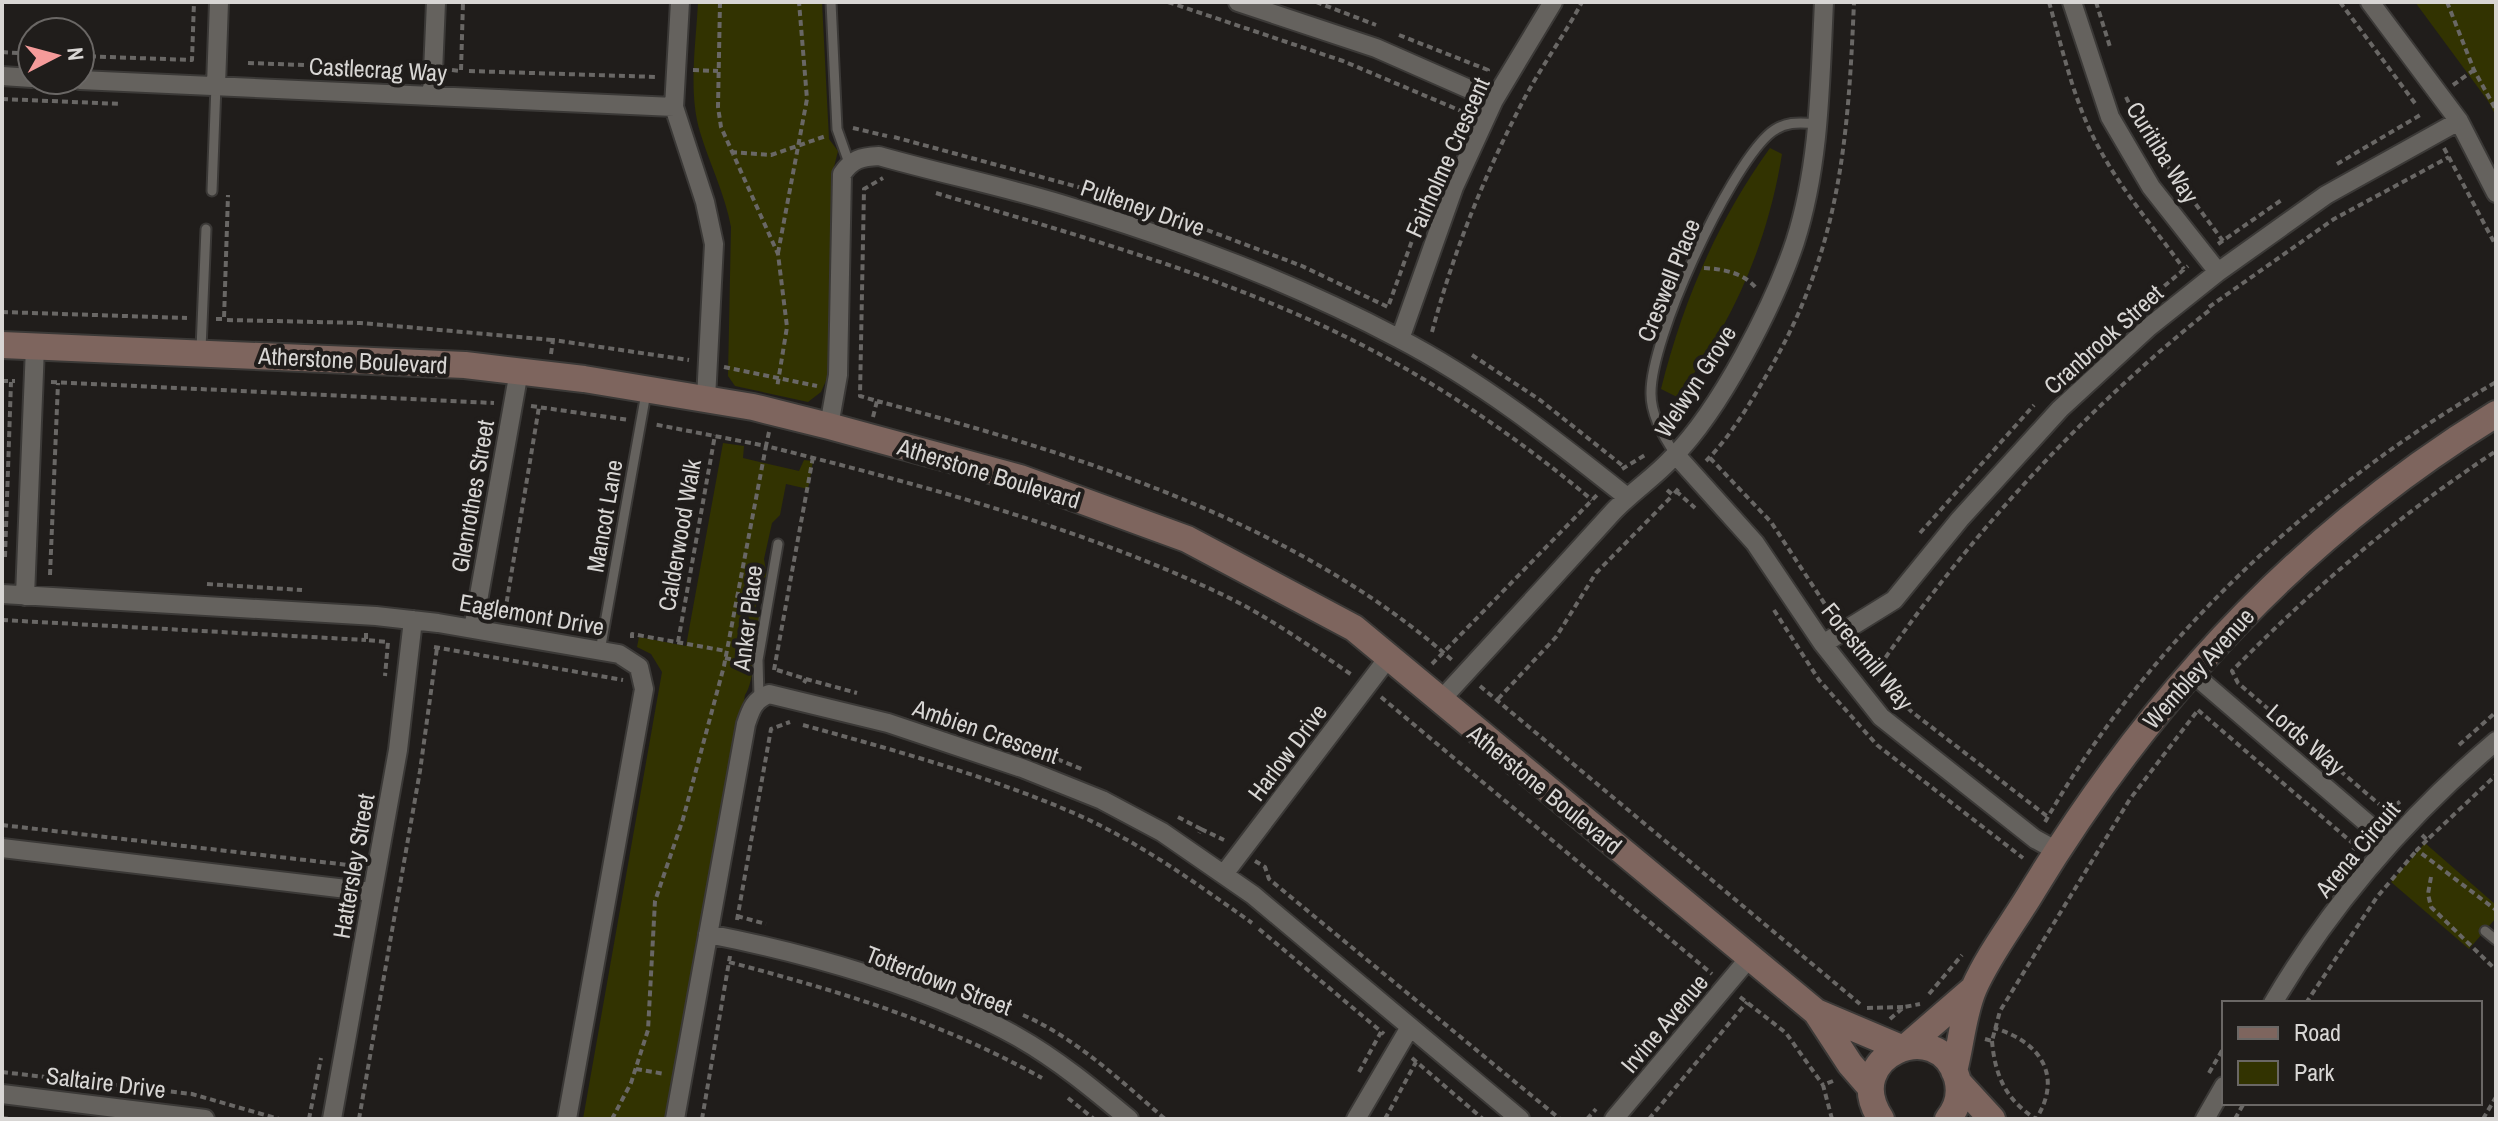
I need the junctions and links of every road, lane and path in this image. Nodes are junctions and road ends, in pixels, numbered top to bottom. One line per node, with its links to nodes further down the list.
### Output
1 (194, 2): 17 (path)
2 (219, 2): 24 (street)
3 (436, 2): 27 (street)
4 (680, 2): 32 (street)
5 (720, 2): 56 (path)
6 (799, 2): 56 (path)
7 (831, 2): 43 (lane)
8 (1238, 2): 29 (street)
9 (1553, 2): 29 (street, Fairholme Crescent)
10 (1582, 2): 66 (path)
11 (1824, 2): 36 (street, Welwyn Grove)
12 (2072, 2): 58 (street, Curitiba Way)
13 (2096, 2): 18 (path)
14 (2340, 2): 31 (path)
15 (2370, 2): 25 (street)
16 (2447, 2): 33 (path)
17 (96, 57)
18 (2113, 57)
19 (248, 63): 20 (path)
20 (414, 69)
21 (469, 71): 22 (path)
22 (658, 77)
23 (96, 81): 24 (street, Castlecrag Way)
24 (216, 85): 27 (street, Castlecrag Way); 48 (lane)
25 (2439, 94): 31 (path); 35 (street)
26 (2125, 95): 37 (path)
27 (432, 96): 32 (street, Castlecrag Way)
28 (2, 99): 30 (path)
29 (1494, 100): 67 (street, Fairholme Crescent)
30 (124, 104)
31 (2417, 106): 39 (path)
32 (674, 107): 77 (street)
33 (2496, 110)
34 (1466, 113): 38 (path)
35 (2459, 121): 39 (street, Cranbrook Street); 50 (street)
36 (1818, 124): 57 (lane, Creswell Place); 61 (street, Welwyn Grove)
37 (2140, 126)
38 (1459, 127)
39 (2435, 133): 42 (path); 58 (street, Cranbrook Street)
40 (894, 137): 51 (path)
41 (2148, 139): 54 (path)
42 (2449, 157): 55 (path); 62 (path)
43 (849, 163): 67 (street, Pulteney Drive); 85 (street)
44 (1439, 170): 52 (path)
45 (883, 178): 46 (path)
46 (898, 182)
47 (228, 184): 64 (path)
48 (212, 191)
49 (927, 191): 93 (path)
50 (2496, 193)
51 (1108, 196)
52 (1193, 225)
53 (206, 229): 64 (lane)
54 (2223, 241)
55 (2496, 246)
56 (778, 254): 81 (path)
57 (1689, 268): 61 (path); 89 (lane, Creswell Place)
58 (2218, 272): 60 (street, Cranbrook Street)
59 (2179, 273): 60 (path)
60 (2194, 291): 62 (path); 109 (street, Cranbrook Street)
61 (1768, 304): 89 (street, Welwyn Grove)
62 (2211, 309): 121 (path)
63 (2, 312): 64 (path)
64 (203, 318): 71 (lane)
65 (227, 320): 68 (path)
66 (1432, 332)
67 (1400, 339): 92 (street, Pulteney Drive)
68 (553, 340)
69 (2, 345): 70 (street, Atherstone Boulevard)
70 (35, 347): 71 (street, Atherstone Boulevard); 75 (street)
71 (201, 353): 72 (street, Atherstone Boulevard)
72 (519, 371): 76 (street, Atherstone Boulevard); 79 (street, Glenrothes Street)
73 (2, 381): 74 (path)
74 (11, 381): 75 (path); 95 (path)
75 (34, 382): 78 (path); 99 (street)
76 (647, 389): 77 (street, Atherstone Boulevard); 84 (lane, Mancot Lane)
77 (706, 399): 81 (street, Atherstone Boulevard)
78 (493, 403): 79 (path); 83 (path)
79 (513, 405): 80 (path); 100 (street, Glenrothes Street)
80 (539, 407): 84 (path); 101 (path)
81 (772, 412): 85 (street, Atherstone Boulevard); 87 (path)
82 (2496, 414): 116 (street, Wembley Avenue)
83 (490, 419)
84 (641, 422): 86 (path); 107 (lane, Mancot Lane)
85 (829, 426): 117 (street, Atherstone Boulevard)
86 (715, 435): 87 (path); 112 (path, Calderwood Walk)
87 (766, 446): 122 (path); 180 (path)
88 (2496, 451): 119 (path)
89 (1676, 455): 92 (street, Welwyn Grove); 113 (street, Forestmill Way)
90 (1709, 458): 109 (path)
91 (1673, 495): 127 (path)
92 (1627, 497): 128 (street, Welwyn Grove)
93 (1593, 500)
94 (778, 544): 125 (lane, Anker Place)
95 (5, 558)
96 (191, 583): 97 (path)
97 (312, 591)
98 (2, 594): 99 (street, Eaglemont Drive)
99 (25, 596): 102 (street, Eaglemont Drive)
100 (477, 607): 101 (path); 106 (street, Glenrothes Street)
101 (505, 612): 105 (path)
102 (367, 616): 104 (street, Eaglemont Drive); 111 (path)
103 (2, 620): 111 (path)
104 (413, 620): 106 (street, Eaglemont Drive); 143 (street, Hattersley Street)
105 (562, 622)
106 (473, 629): 115 (street, Eaglemont Drive)
107 (604, 629): 110 (path); 115 (lane, Mancot Lane)
108 (2186, 630): 116 (path)
109 (1844, 632): 113 (street, Cranbrook Street); 121 (path)
110 (632, 634)
111 (366, 640): 123 (path)
112 (678, 642)
113 (1823, 644): 138 (street, Forestmill Way)
114 (437, 648): 178 (path)
115 (600, 651): 179 (street, Eaglemont Drive)
116 (2210, 651): 119 (path); 120 (street, Wembley Avenue)
117 (1388, 658): 122 (street, Harlow Drive); 128 (street, Atherstone Boulevard)
118 (777, 670): 126 (path)
119 (2232, 671): 124 (path)
120 (2191, 672): 124 (street, Lords Way); 138 (street, Wembley Avenue)
121 (1874, 674): 131 (path)
122 (1367, 685): 140 (street, Harlow Drive); 152 (path)
123 (383, 687)
124 (2214, 692): 135 (street, Lords Way); 159 (path)
125 (759, 698): 126 (street, Ambien Crescent); 146 (street)
126 (800, 699): 129 (path); 141 (street, Ambien Crescent)
127 (1497, 700)
128 (1439, 702): 149 (street, Atherstone Boulevard)
129 (794, 722): 147 (path); 162 (path)
130 (2496, 741): 135 (street, Arena Circuit)
131 (2048, 817)
132 (2, 825): 139 (path)
133 (1201, 829): 140 (path)
134 (2427, 840): 137 (path)
135 (2389, 842): 154 (street, Arena Circuit)
136 (2, 848): 143 (street)
137 (2417, 850): 144 (path); 155 (path)
138 (2057, 851): 153 (street, Wembley Avenue)
139 (359, 852)
140 (1241, 852): 141 (street, Harlow Drive); 189 (path)
141 (1224, 874): 158 (street, Ambien Crescent)
142 (2431, 877): 151 (path)
143 (372, 892): 177 (street, Hattersley Street)
144 (2496, 910)
145 (2485, 931): 148 (lane)
146 (708, 934): 147 (street, Totterdown Street); 181 (street)
147 (733, 939): 150 (path); 184 (street, Totterdown Street)
148 (2496, 940)
149 (1750, 957): 152 (street, Irvine Avenue); 157 (street, Atherstone Boulevard)
150 (729, 962): 166 (path); 182 (path)
151 (2496, 970)
152 (1726, 986): 156 (path); 190 (street, Irvine Avenue)
153 (1973, 989): 160 (street, Wembley Avenue); 163 (street, Wembley Avenue)
154 (2274, 1001)
155 (2307, 1001)
156 (1747, 1002): 167 (path); 191 (path)
157 (1816, 1012): 163 (street, Atherstone Boulevard); 172 (street, Atherstone Boulevard)
158 (1410, 1027): 162 (street); 188 (street, Ambien Crescent)
159 (1994, 1028): 161 (path); 161 (path)
160 (1965, 1030): 161 (path); 165 (street, Wembley Avenue)
161 (1992, 1041)
162 (1398, 1046): 164 (path); 185 (street)
163 (1904, 1047): 165 (street, Atherstone Boulevard); 172 (street, Wembley Avenue)
164 (1416, 1062): 186 (path); 187 (path)
165 (1956, 1076): 192 (street, Wembley Avenue); 193 (street)
166 (1050, 1083)
167 (1823, 1085)
168 (2222, 1089): 194 (street)
169 (1061, 1092): 183 (path)
170 (2, 1094): 173 (street, Saltaire Drive)
171 (2496, 1097): 195 (path)
172 (1875, 1109)
173 (75, 1111): 176 (street, Saltaire Drive)
174 (2, 1118): 175 (path)
175 (9, 1119)
176 (205, 1119)
177 (332, 1119)
178 (359, 1119)
179 (567, 1119)
180 (612, 1119)
181 (675, 1119)
182 (702, 1119)
183 (1094, 1119)
184 (1129, 1119)
185 (1356, 1119)
186 (1385, 1119)
187 (1483, 1119)
188 (1520, 1119)
189 (1560, 1119)
190 (1614, 1119)
191 (1649, 1119)
192 (1948, 1119)
193 (1992, 1119)
194 (2205, 1119)
195 (2483, 1119)

